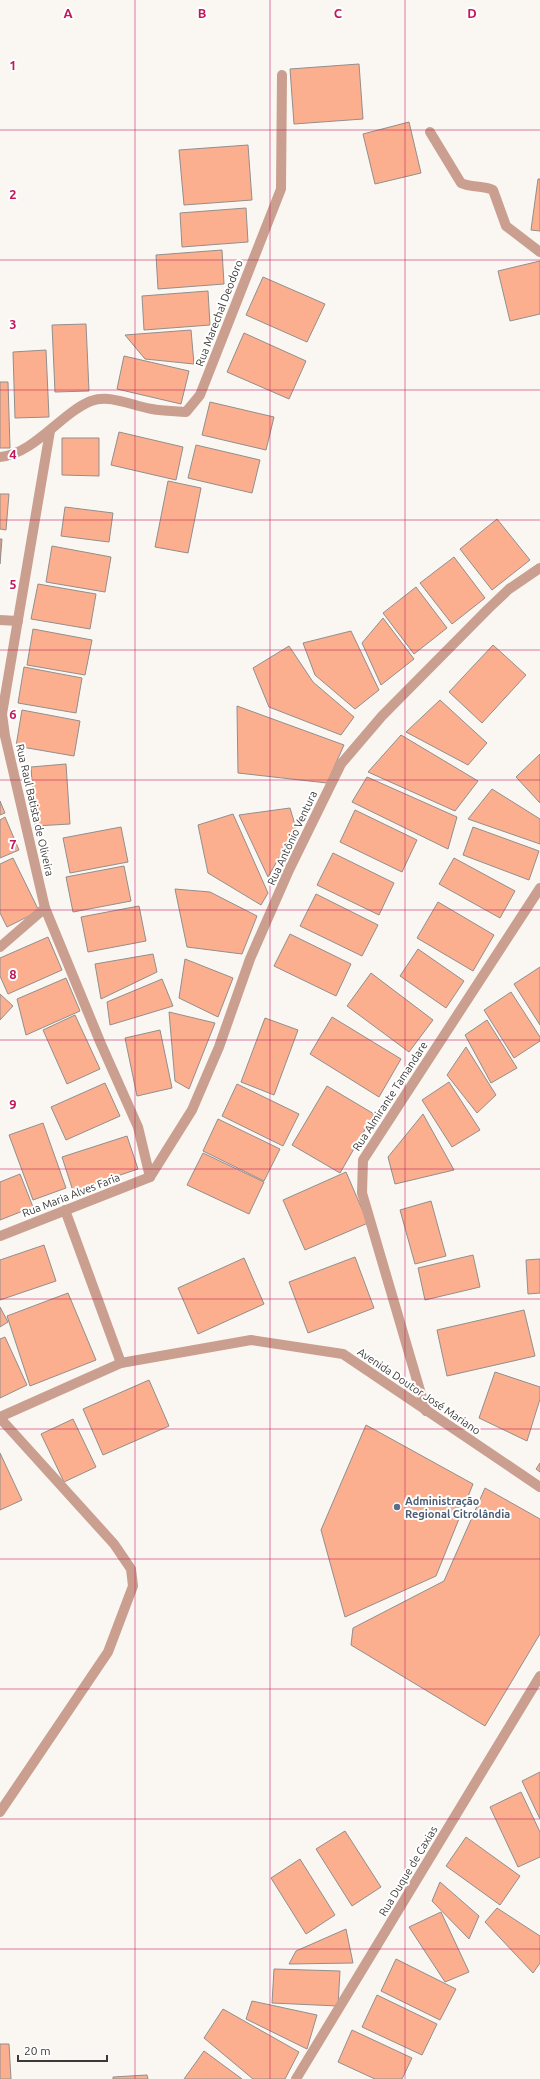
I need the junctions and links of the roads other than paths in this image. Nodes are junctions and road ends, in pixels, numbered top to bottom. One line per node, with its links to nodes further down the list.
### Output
1 (282, 75): 4 (street, Rua Marechal Deodoro)
2 (430, 132): 3 (street)
3 (540, 252)
4 (50, 431): 5 (street); 8 (street, Rua Raul Batista de Oliveira)
5 (0, 457)
6 (540, 568): 12 (street, Rua Antônio Ventura)
7 (0, 620): 8 (street)
8 (18, 621): 10 (street, Rua Raul Batista de Oliveira)
9 (540, 888): 16 (street, Rua Almirante Tamandare)
10 (45, 908): 11 (street); 12 (street, Rua Raul Batista de Oliveira)
11 (0, 947)
12 (150, 1177): 13 (street, Rua Maria Alves Faria)
13 (65, 1210): 14 (street, Rua Maria Alves Faria); 15 (street)
14 (0, 1236)
15 (121, 1363): 16 (street, Avenida Doutor José Mariano); 17 (street, Avenida Doutor José Mariano)
16 (426, 1411): 18 (street, Avenida Doutor José Mariano)
17 (0, 1417): 20 (street)
18 (540, 1487)
19 (540, 1676): 21 (street, Rua Duque de Caxias)
20 (0, 1812)
21 (297, 2078)

